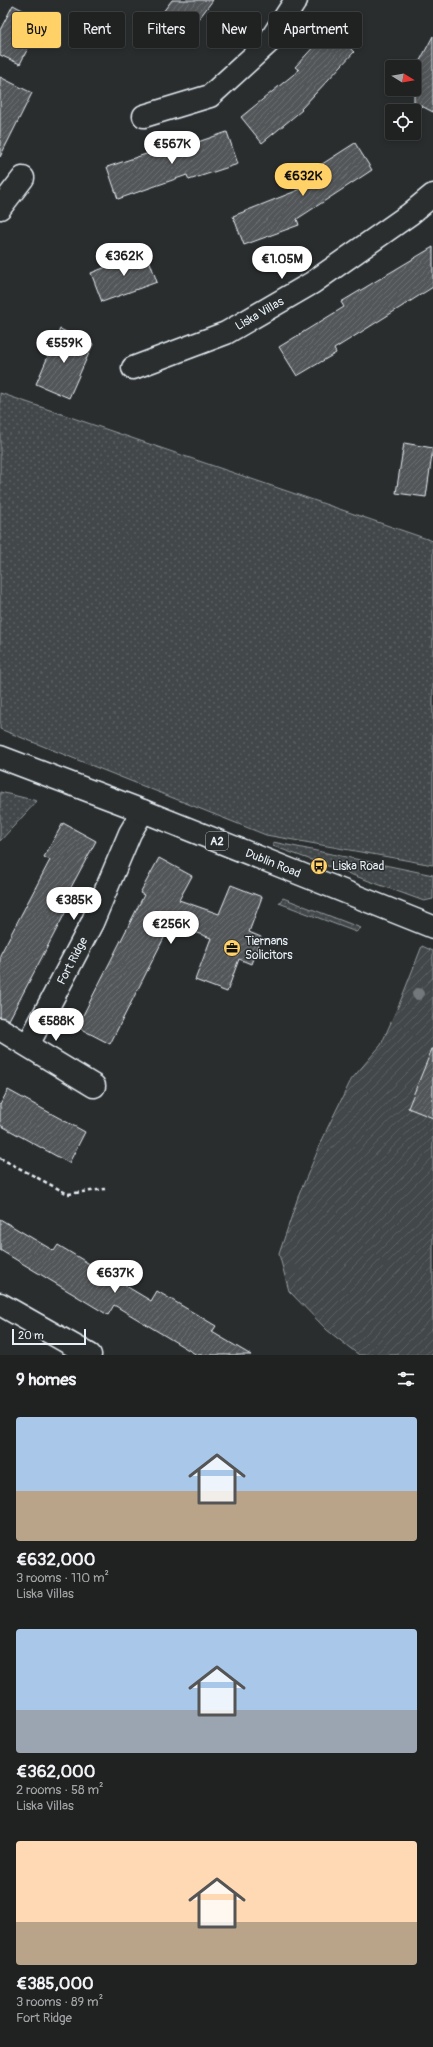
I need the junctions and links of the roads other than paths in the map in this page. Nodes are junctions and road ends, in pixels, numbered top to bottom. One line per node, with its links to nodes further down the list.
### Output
1 (296, 0): 2 (street)
2 (144, 116)
3 (23, 178): 5 (street)
4 (433, 195): 6 (street, Liska Villas)
5 (0, 208)
6 (133, 368)
7 (0, 757): 8 (street, Dublin Road / A2)
8 (143, 811): 9 (street, Dublin Road / A2); 11 (street, Fort Ridge)
9 (433, 927)
10 (0, 1029): 11 (street)
11 (28, 1045): 12 (street)
12 (94, 1086)
13 (0, 1304): 14 (street)
14 (90, 1355)

